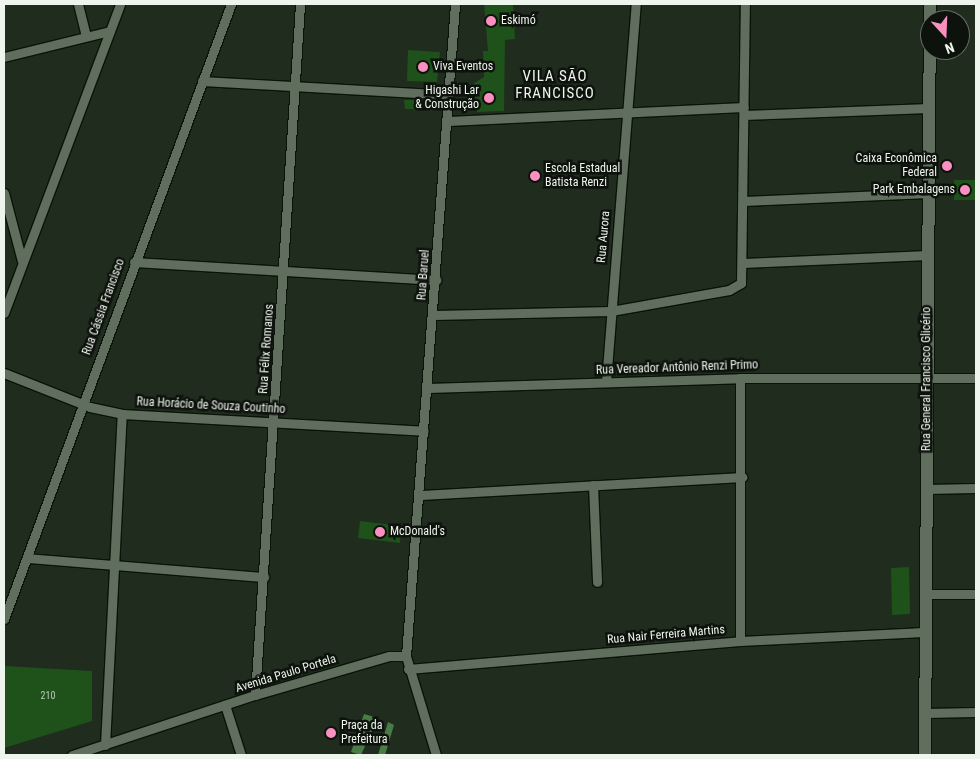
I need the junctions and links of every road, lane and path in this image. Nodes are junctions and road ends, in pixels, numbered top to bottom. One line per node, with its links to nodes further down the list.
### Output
1 (78, 4): 10 (street)
2 (120, 4): 9 (street)
3 (231, 4): 12 (street, Rua Cássia Francisco)
4 (300, 4): 13 (street, Rua Félix Romanos)
5 (455, 4): 14 (street, Rua Baruel)
6 (636, 4): 17 (street, Rua Aurora)
7 (745, 4): 16 (street)
8 (930, 4): 15 (main road, Rua General Francisco Glicério)
9 (110, 31): 10 (street); 23 (street)
10 (86, 35): 11 (street)
11 (4, 57)
12 (202, 81): 13 (street); 24 (street, Rua Cássia Francisco)
13 (294, 86): 14 (street); 26 (street, Rua Félix Romanos)
14 (449, 95): 18 (street, Rua Baruel)
15 (929, 108): 16 (street); 20 (main road, Rua General Francisco Glicério)
16 (744, 111): 17 (street); 21 (street)
17 (627, 114): 18 (street); 28 (street, Rua Aurora)
18 (448, 121): 27 (street, Rua Baruel)
19 (4, 193): 23 (street)
20 (929, 193): 21 (street); 22 (main road, Rua General Francisco Glicério)
21 (743, 201): 25 (street)
22 (928, 255): 25 (street); 32 (main road, Rua General Francisco Glicério)
23 (22, 261): 29 (street)
24 (134, 262): 26 (street); 37 (street, Rua Cássia Francisco)
25 (743, 263): 28 (street)
26 (285, 268): 27 (street); 39 (street, Rua Félix Romanos)
27 (436, 280): 30 (street, Rua Baruel)
28 (611, 311): 30 (street); 35 (street, Rua Aurora)
29 (4, 313)
30 (434, 315): 36 (street, Rua Baruel)
31 (4, 373): 37 (street, Rua Horácio de Souza Coutinho)
32 (927, 377): 33 (street, Rua Vereador Antônio Renzi Primo); 34 (street, Rua Vereador Antônio Renzi Primo); 44 (main road, Rua General Francisco Glicério)
33 (740, 378): 35 (street, Rua Vereador Antônio Renzi Primo); 41 (street)
34 (976, 378)
35 (606, 382): 36 (street, Rua Vereador Antônio Renzi Primo)
36 (428, 388): 40 (street, Rua Baruel)
37 (82, 403): 38 (street, Rua Horácio de Souza Coutinho); 46 (street, Rua Cássia Francisco)
38 (122, 414): 39 (street, Rua Horácio de Souza Coutinho); 47 (street)
39 (274, 422): 40 (street, Rua Horácio de Souza Coutinho); 48 (street, Rua Félix Romanos)
40 (424, 431): 45 (street, Rua Baruel)
41 (742, 477): 42 (street); 54 (street)
42 (593, 485): 45 (street); 49 (street)
43 (976, 488): 44 (street)
44 (926, 489): 50 (main road, Rua General Francisco Glicério)
45 (421, 495): 55 (street, Rua Baruel)
46 (26, 558): 47 (street); 52 (street, Rua Cássia Francisco)
47 (112, 566): 48 (street); 61 (street)
48 (264, 576): 57 (street, Rua Félix Romanos)
49 (597, 582)
50 (926, 594): 51 (street); 53 (main road, Rua General Francisco Glicério)
51 (976, 594)
52 (4, 620)
53 (925, 632): 54 (street, Rua Nair Ferreira Martins); 60 (main road, Rua General Francisco Glicério)
54 (740, 641): 56 (street, Rua Nair Ferreira Martins)
55 (406, 656): 56 (street); 57 (street, Avenida Paulo Portela)
56 (408, 669): 64 (street)
57 (255, 695): 58 (street, Avenida Paulo Portela)
58 (225, 705): 61 (street, Avenida Paulo Portela); 63 (street)
59 (976, 712): 60 (street)
60 (925, 713): 65 (main road, Rua General Francisco Glicério)
61 (106, 745): 62 (street, Avenida Paulo Portela)
62 (72, 755)
63 (240, 755)
64 (436, 755)
65 (925, 755)

